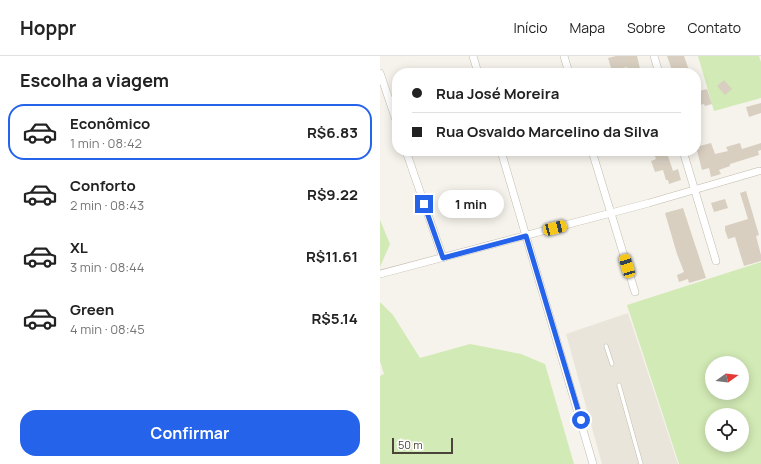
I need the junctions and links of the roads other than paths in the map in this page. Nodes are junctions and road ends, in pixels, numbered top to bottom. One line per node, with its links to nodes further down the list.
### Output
1 (473, 56): 4 (street)
2 (564, 56): 5 (street)
3 (654, 56): 6 (street)
4 (477, 68)
5 (568, 68)
6 (658, 68)
7 (380, 73): 8 (street)
8 (392, 108)
9 (408, 156): 17 (street)
10 (502, 156): 16 (street)
11 (594, 156): 15 (street)
12 (685, 156): 14 (street)
13 (759, 171): 14 (street)
14 (695, 190): 15 (street); 18 (street)
15 (611, 213): 16 (street); 20 (street)
16 (526, 236): 17 (street); 24 (street)
17 (443, 258): 19 (street)
18 (716, 261)
19 (380, 274)
20 (635, 292)
21 (606, 346): 22 (lane)
22 (612, 364)
23 (619, 385): 25 (lane)
24 (594, 464)
25 (641, 464)

